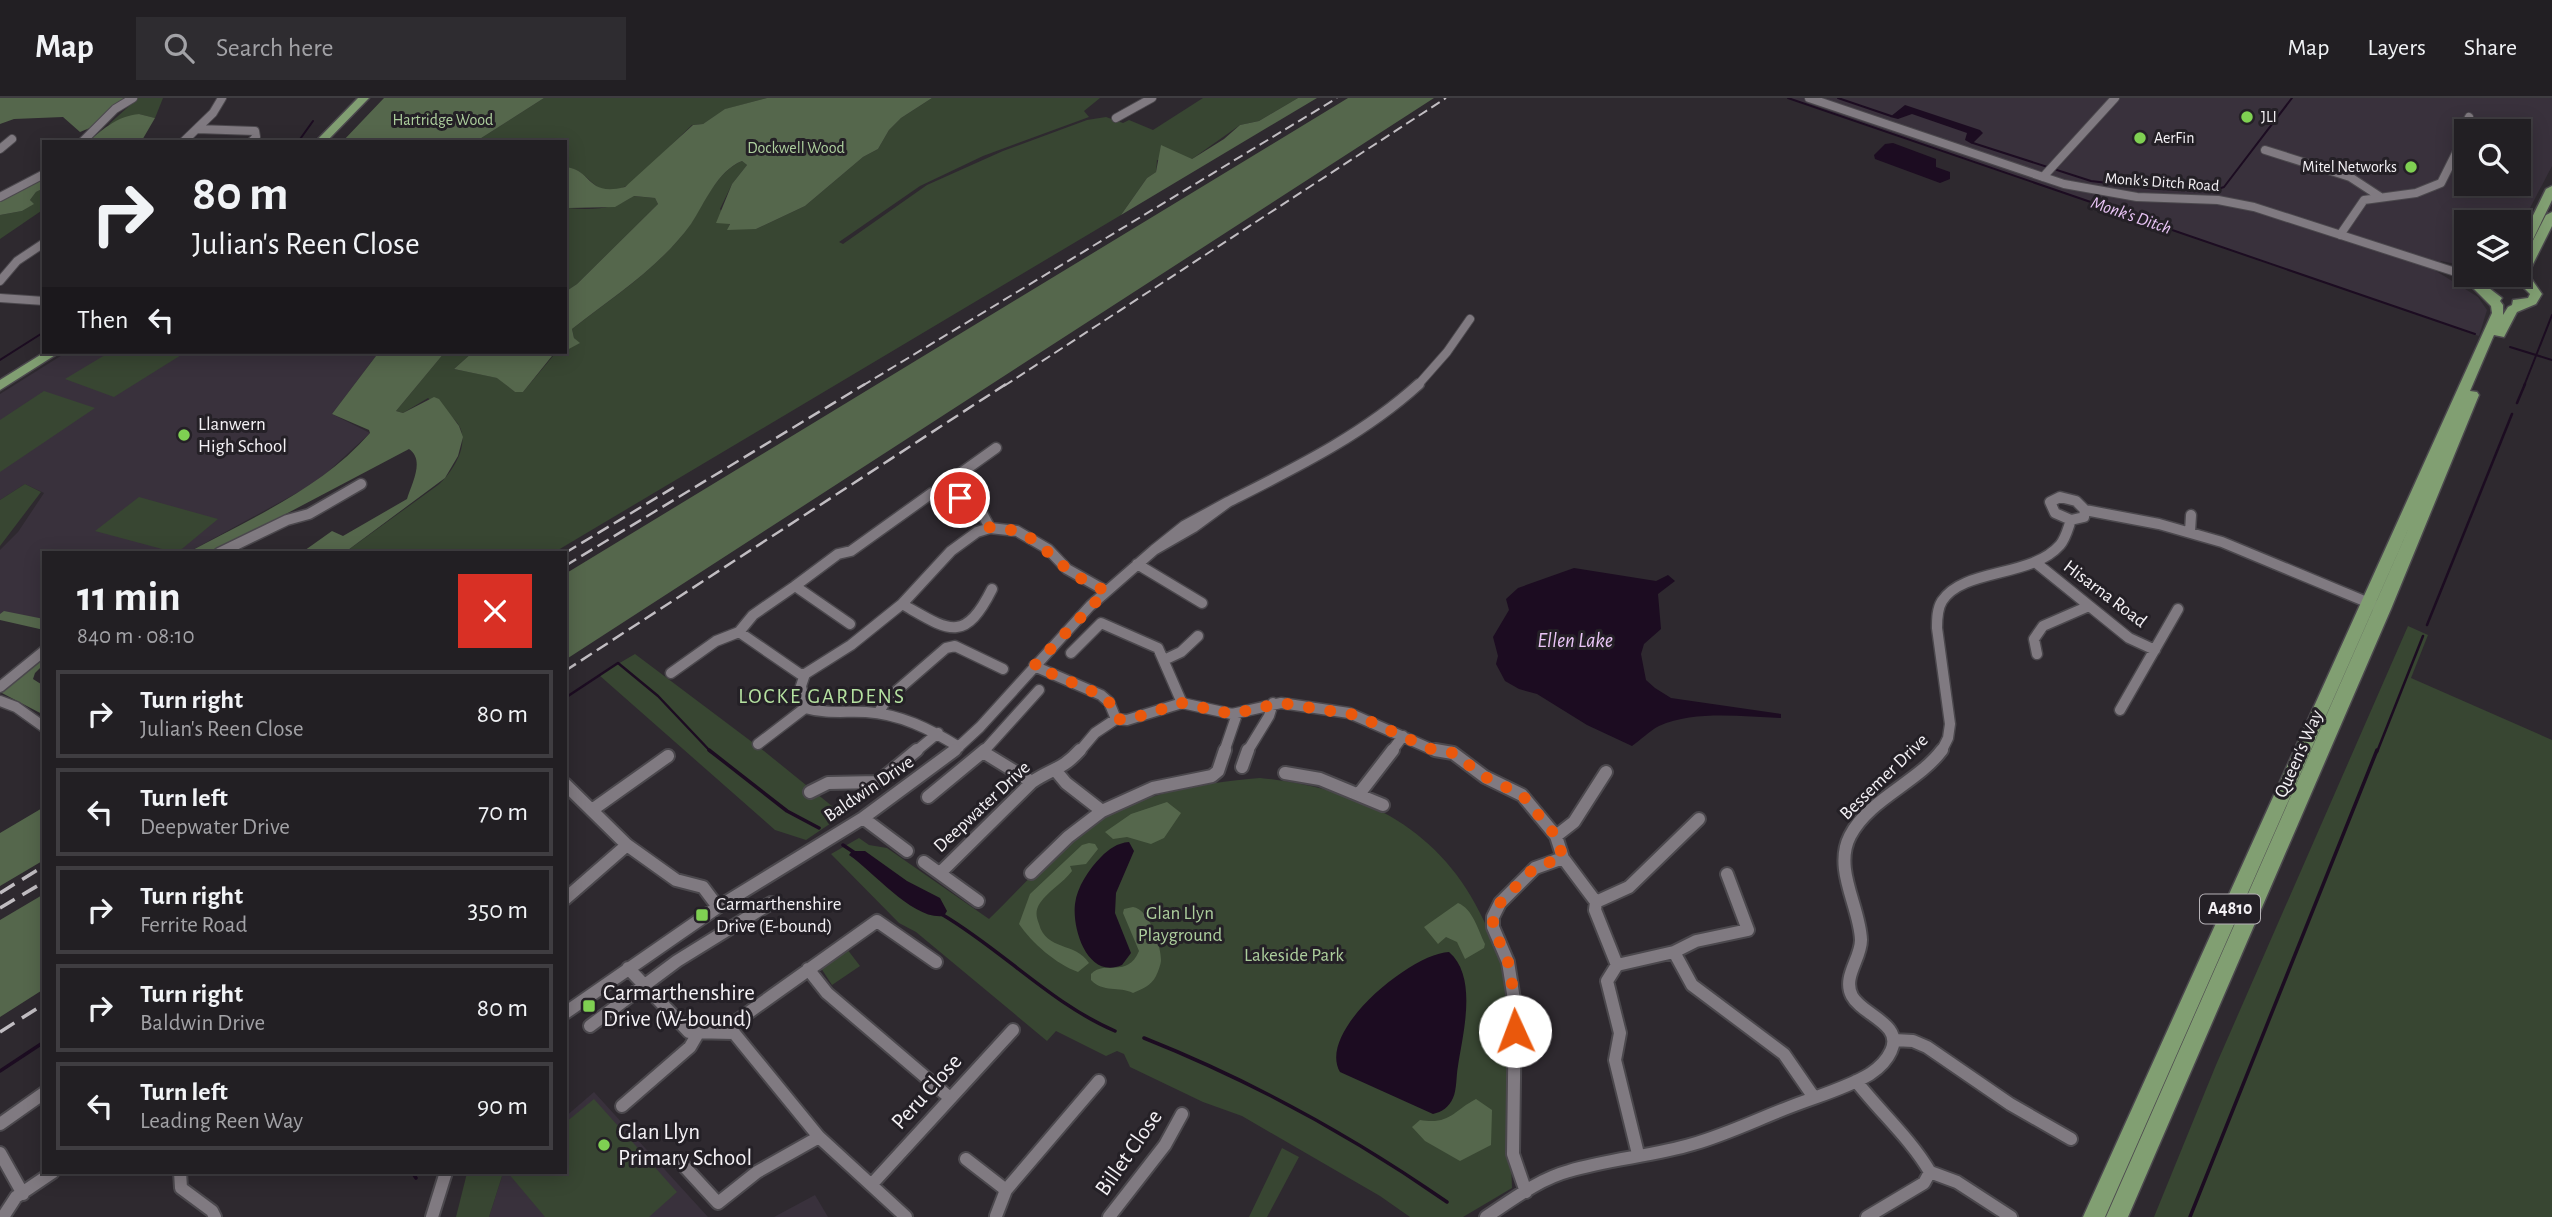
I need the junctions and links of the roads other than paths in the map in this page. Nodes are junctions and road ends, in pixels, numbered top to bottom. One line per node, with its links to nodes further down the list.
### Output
1 (133, 98): 12 (street)
2 (222, 98): 10 (street)
3 (364, 98): 15 (main road)
4 (373, 98): 16 (main road)
5 (1152, 98): 9 (street)
6 (1809, 98): 19 (street, Monk's Ditch Road)
7 (2115, 98): 19 (street)
8 (2469, 117): 22 (street)
9 (1116, 118)
10 (197, 129): 13 (street); 14 (street)
11 (12, 139): 17 (street)
12 (84, 140)
13 (185, 140)
14 (253, 140)
15 (322, 140)
16 (332, 140)
17 (0, 149)
18 (2264, 150): 22 (street)
19 (2047, 172): 26 (street, Monk's Ditch Road)
20 (42, 175): 23 (street)
21 (2552, 189): 25 (main road)
22 (2379, 196): 26 (street)
23 (0, 197)
24 (2552, 215): 28 (main road)
25 (2531, 232)
26 (2340, 235): 29 (street, Monk's Ditch Road)
27 (42, 244): 30 (street)
28 (2531, 256)
29 (2454, 269)
30 (0, 281)
31 (2478, 287): 33 (main road, Queen's Way / A4810)
32 (2529, 287): 36 (main road)
33 (2486, 294): 36 (main road); 58 (main road, Queen's Way / A4810)
34 (0, 298): 35 (street)
35 (42, 301)
36 (2527, 303): 58 (main road, Queen's Way / A4810)
37 (1470, 319): 52 (street, Baldwin Drive)
38 (42, 351): 40 (main road)
39 (51, 354): 41 (main road)
40 (0, 377)
41 (0, 386)
42 (996, 449): 44 (street)
43 (361, 484): 50 (street)
44 (946, 491): 48 (street); 53 (street)
45 (2085, 510): 47 (street); 47 (street); 49 (street)
46 (2191, 515): 49 (street)
47 (2071, 520): 51 (street, Bessemer Drive)
48 (990, 528): 55 (street); 57 (street)
49 (2190, 532): 58 (street)
50 (223, 551)
51 (2035, 562): 59 (street, Hisarna Road); 128 (street, Bessemer Drive)
52 (1137, 564): 55 (street, Baldwin Drive); 56 (street)
53 (795, 586): 61 (street); 62 (street)
54 (992, 589): 57 (street)
55 (1106, 591): 69 (street, Baldwin Drive)
56 (1202, 603)
57 (902, 604): 72 (street)
58 (2375, 605): 160 (main road, Queen's Way / A4810); 161 (main road, Queen's Way / A4810)
59 (2089, 606): 64 (street, Hisarna Road); 67 (street)
60 (2178, 609): 64 (street, Hisarna Road)
61 (850, 624)
62 (738, 632): 71 (street); 72 (street)
63 (1198, 636): 68 (street)
64 (2155, 650): 79 (street, Hisarna Road)
65 (42, 653): 73 (street)
66 (1071, 653): 68 (street)
67 (2037, 654)
68 (1164, 660): 76 (street)
69 (1034, 666): 82 (street); 87 (street, Baldwin Drive)
70 (1003, 669): 80 (street)
71 (671, 673)
72 (805, 674): 78 (street)
73 (0, 687)
74 (1039, 690): 88 (street)
75 (0, 701): 83 (street)
76 (1182, 703): 81 (street, Deepwater Drive); 82 (street, Deepwater Drive)
77 (1273, 703): 81 (street, Deepwater Drive); 85 (street, Deepwater Drive); 90 (street)
78 (805, 708): 80 (street); 86 (street)
79 (2120, 710)
80 (879, 712): 84 (street)
81 (1237, 714): 101 (street)
82 (1116, 719): 91 (street, Deepwater Drive)
83 (42, 726)
84 (938, 733): 87 (street); 96 (street)
85 (1403, 736): 97 (street); 104 (street, Deepwater Drive)
86 (758, 744)
87 (960, 747): 102 (street, Baldwin Drive)
88 (983, 752): 94 (street); 98 (street)
89 (668, 756): 100 (street)
90 (1242, 767)
91 (1056, 771): 94 (street, Deepwater Drive); 101 (street)
92 (1606, 772): 104 (street)
93 (1285, 773): 97 (street)
94 (1032, 782): 109 (street, Deepwater Drive)
95 (567, 786): 100 (street)
96 (810, 792)
97 (1359, 794): 99 (street)
98 (928, 797)
99 (1383, 806)
100 (592, 810): 105 (street)
101 (1102, 811): 110 (street)
102 (863, 818): 106 (street); 116 (street, Baldwin Drive)
103 (1699, 820): 114 (street)
104 (1556, 836): 107 (street, Deepwater Drive)
105 (627, 845): 112 (street); 116 (street)
106 (907, 851)
107 (1563, 858): 114 (street, Deepwater Drive); 149 (street)
108 (924, 862): 109 (street)
109 (940, 873): 113 (street)
110 (1031, 873)
111 (1727, 874): 117 (street)
112 (567, 898)
113 (978, 901)
114 (1597, 902): 119 (street, Deepwater Drive)
115 (771, 904): 122 (street)
116 (718, 907): 120 (street, Baldwin Drive)
117 (1674, 952): 119 (street); 132 (street)
118 (936, 962): 121 (street)
119 (1617, 965): 140 (street)
120 (628, 968): 122 (street); 123 (street, Baldwin Drive)
121 (808, 969): 125 (street); 133 (street)
122 (644, 985): 124 (street); 127 (street)
123 (567, 1012)
124 (590, 1026)
125 (724, 1030): 127 (street); 137 (street)
126 (1013, 1030): 133 (street, Peru Close)
127 (697, 1035): 134 (street)
128 (1894, 1040): 130 (street); 138 (street)
129 (1099, 1080): 148 (street)
130 (1856, 1081): 132 (street); 143 (street)
131 (42, 1094): 136 (street)
132 (1813, 1096): 140 (street)
133 (950, 1098): 147 (street, Peru Close)
134 (622, 1106)
135 (1182, 1114): 157 (street, Billet Close)
136 (0, 1124)
137 (819, 1137): 142 (street); 147 (street)
138 (2071, 1139)
139 (0, 1153): 150 (street)
140 (1638, 1154): 149 (street)
141 (966, 1159): 148 (street)
142 (682, 1164)
143 (1930, 1172): 151 (street); 159 (street)
144 (50, 1174): 150 (street)
145 (180, 1174): 153 (street)
146 (445, 1174): 154 (street)
147 (872, 1184): 155 (street)
148 (1006, 1190): 156 (street)
149 (1526, 1192): 158 (street)
150 (23, 1194): 152 (street)
151 (1872, 1216)
152 (4, 1217)
153 (215, 1217)
154 (432, 1217)
155 (906, 1217)
156 (996, 1217)
157 (1109, 1217)
158 (1486, 1217)
159 (2011, 1217)
160 (2094, 1217)
161 (2117, 1217)

